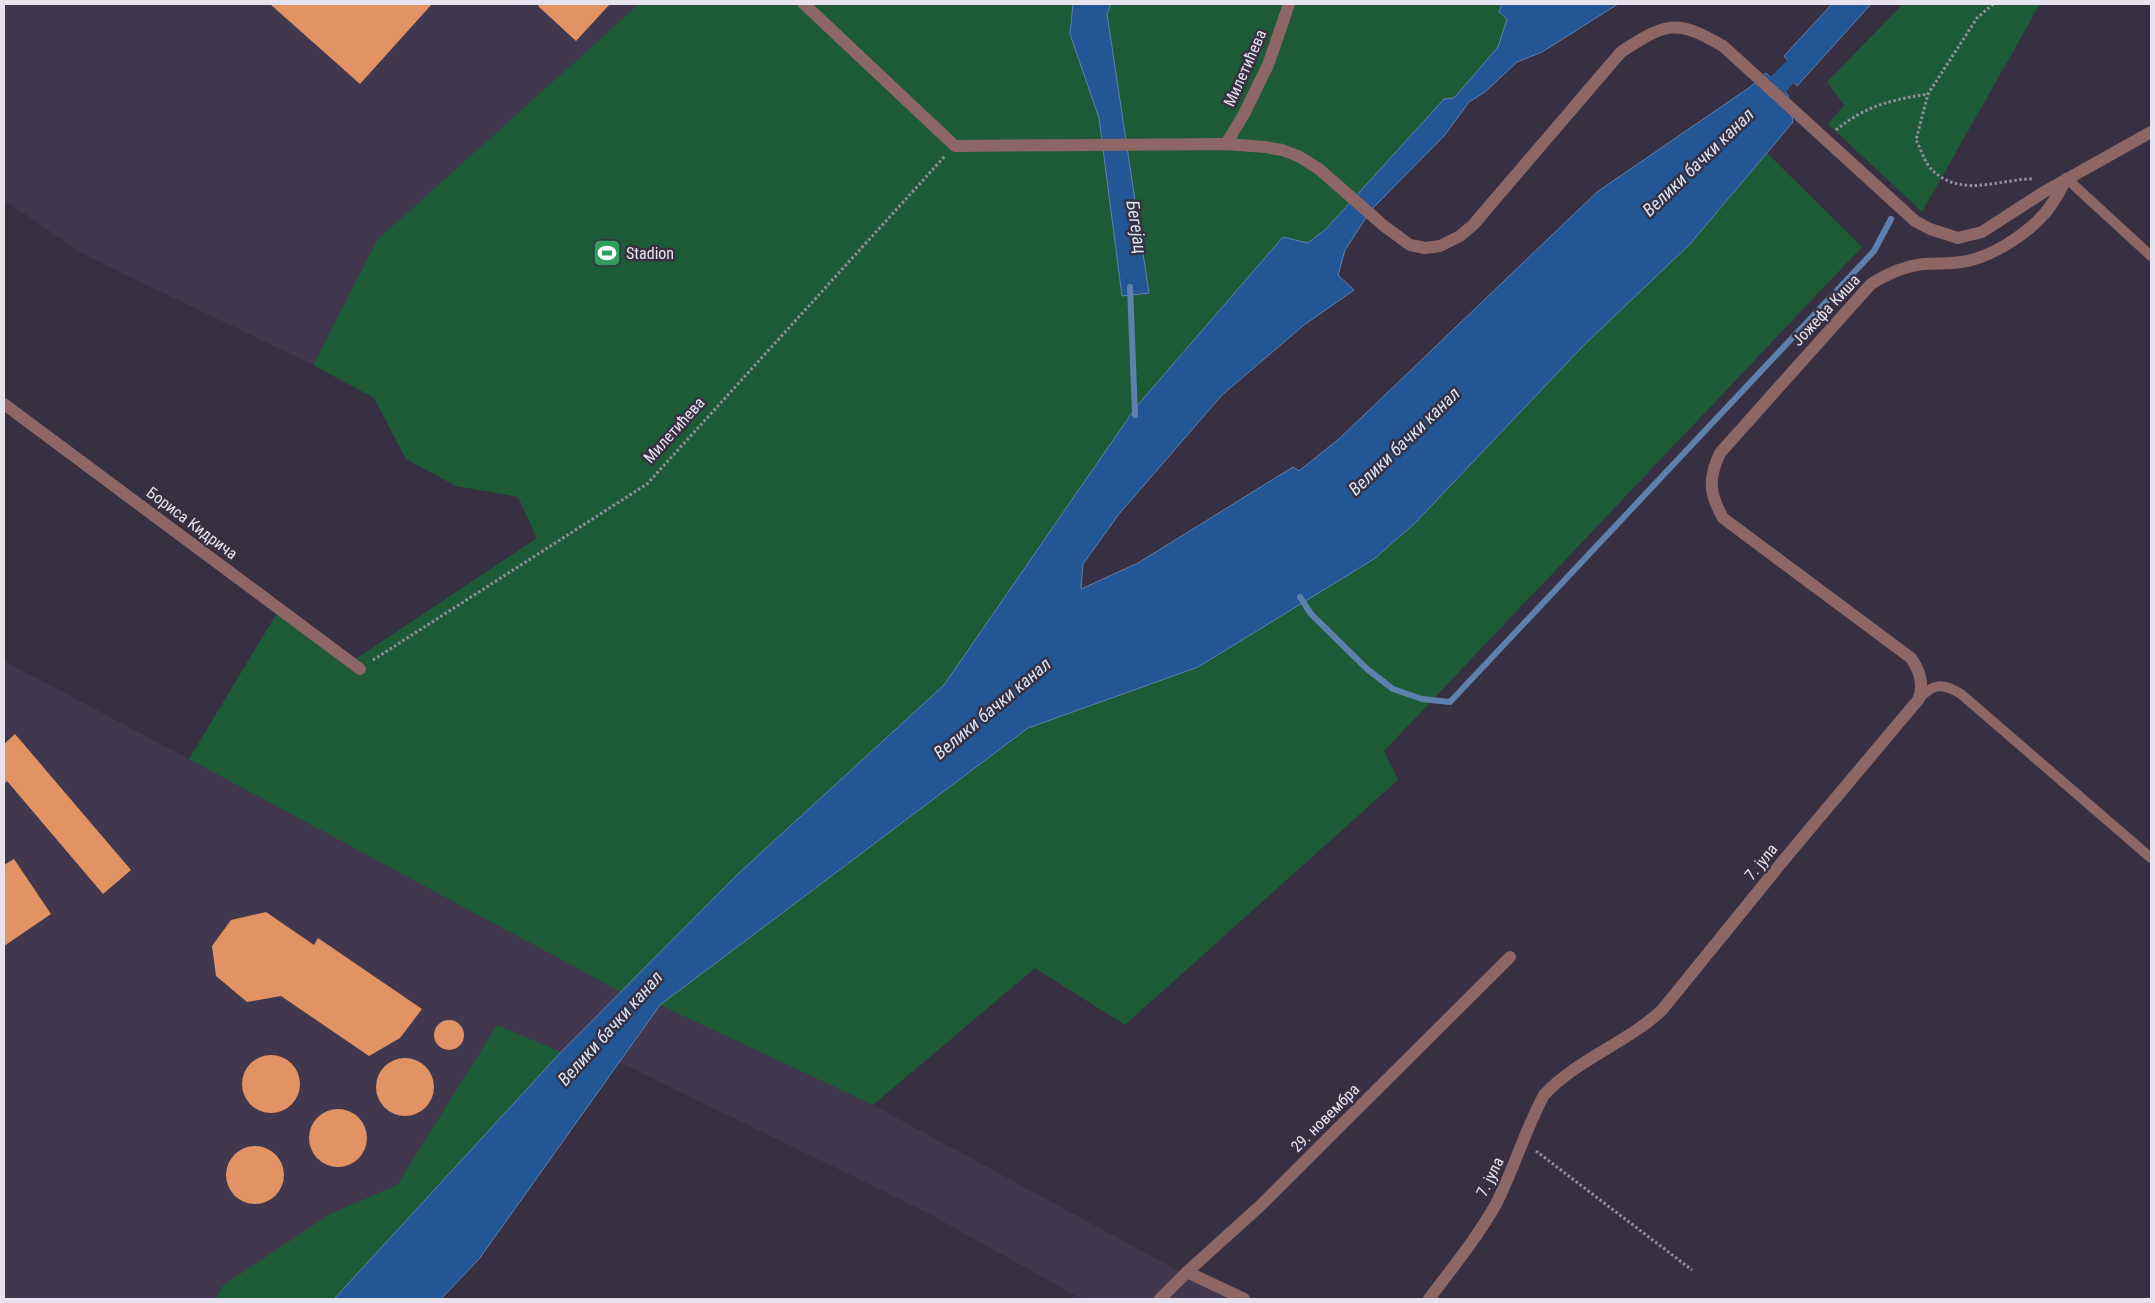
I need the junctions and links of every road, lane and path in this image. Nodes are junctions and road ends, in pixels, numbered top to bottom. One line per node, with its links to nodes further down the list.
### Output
1 (804, 4): 8 (street)
2 (1289, 4): 7 (street, Милетићева)
3 (1993, 4): 4 (path)
4 (1928, 94): 6 (path); 9 (path)
5 (2151, 132): 9 (street)
6 (1824, 140): 7 (street); 9 (street)
7 (1226, 144): 8 (street)
8 (955, 146): 12 (path, Милетићева)
9 (2066, 178): 10 (lane); 13 (street, Јожефа Киша)
10 (2151, 256)
11 (4, 404): 12 (street, Бориса Кидрича)
12 (360, 669)
13 (1918, 700): 14 (lane); 16 (street, 7. јула)
14 (2151, 858)
15 (1510, 957): 18 (street, 29. новембра)
16 (1524, 1141): 17 (path); 21 (street, 7. јула)
17 (1692, 1270)
18 (1187, 1272): 19 (street, 29. новембра); 20 (street)
19 (1160, 1299)
20 (1244, 1299)
21 (1430, 1299)

